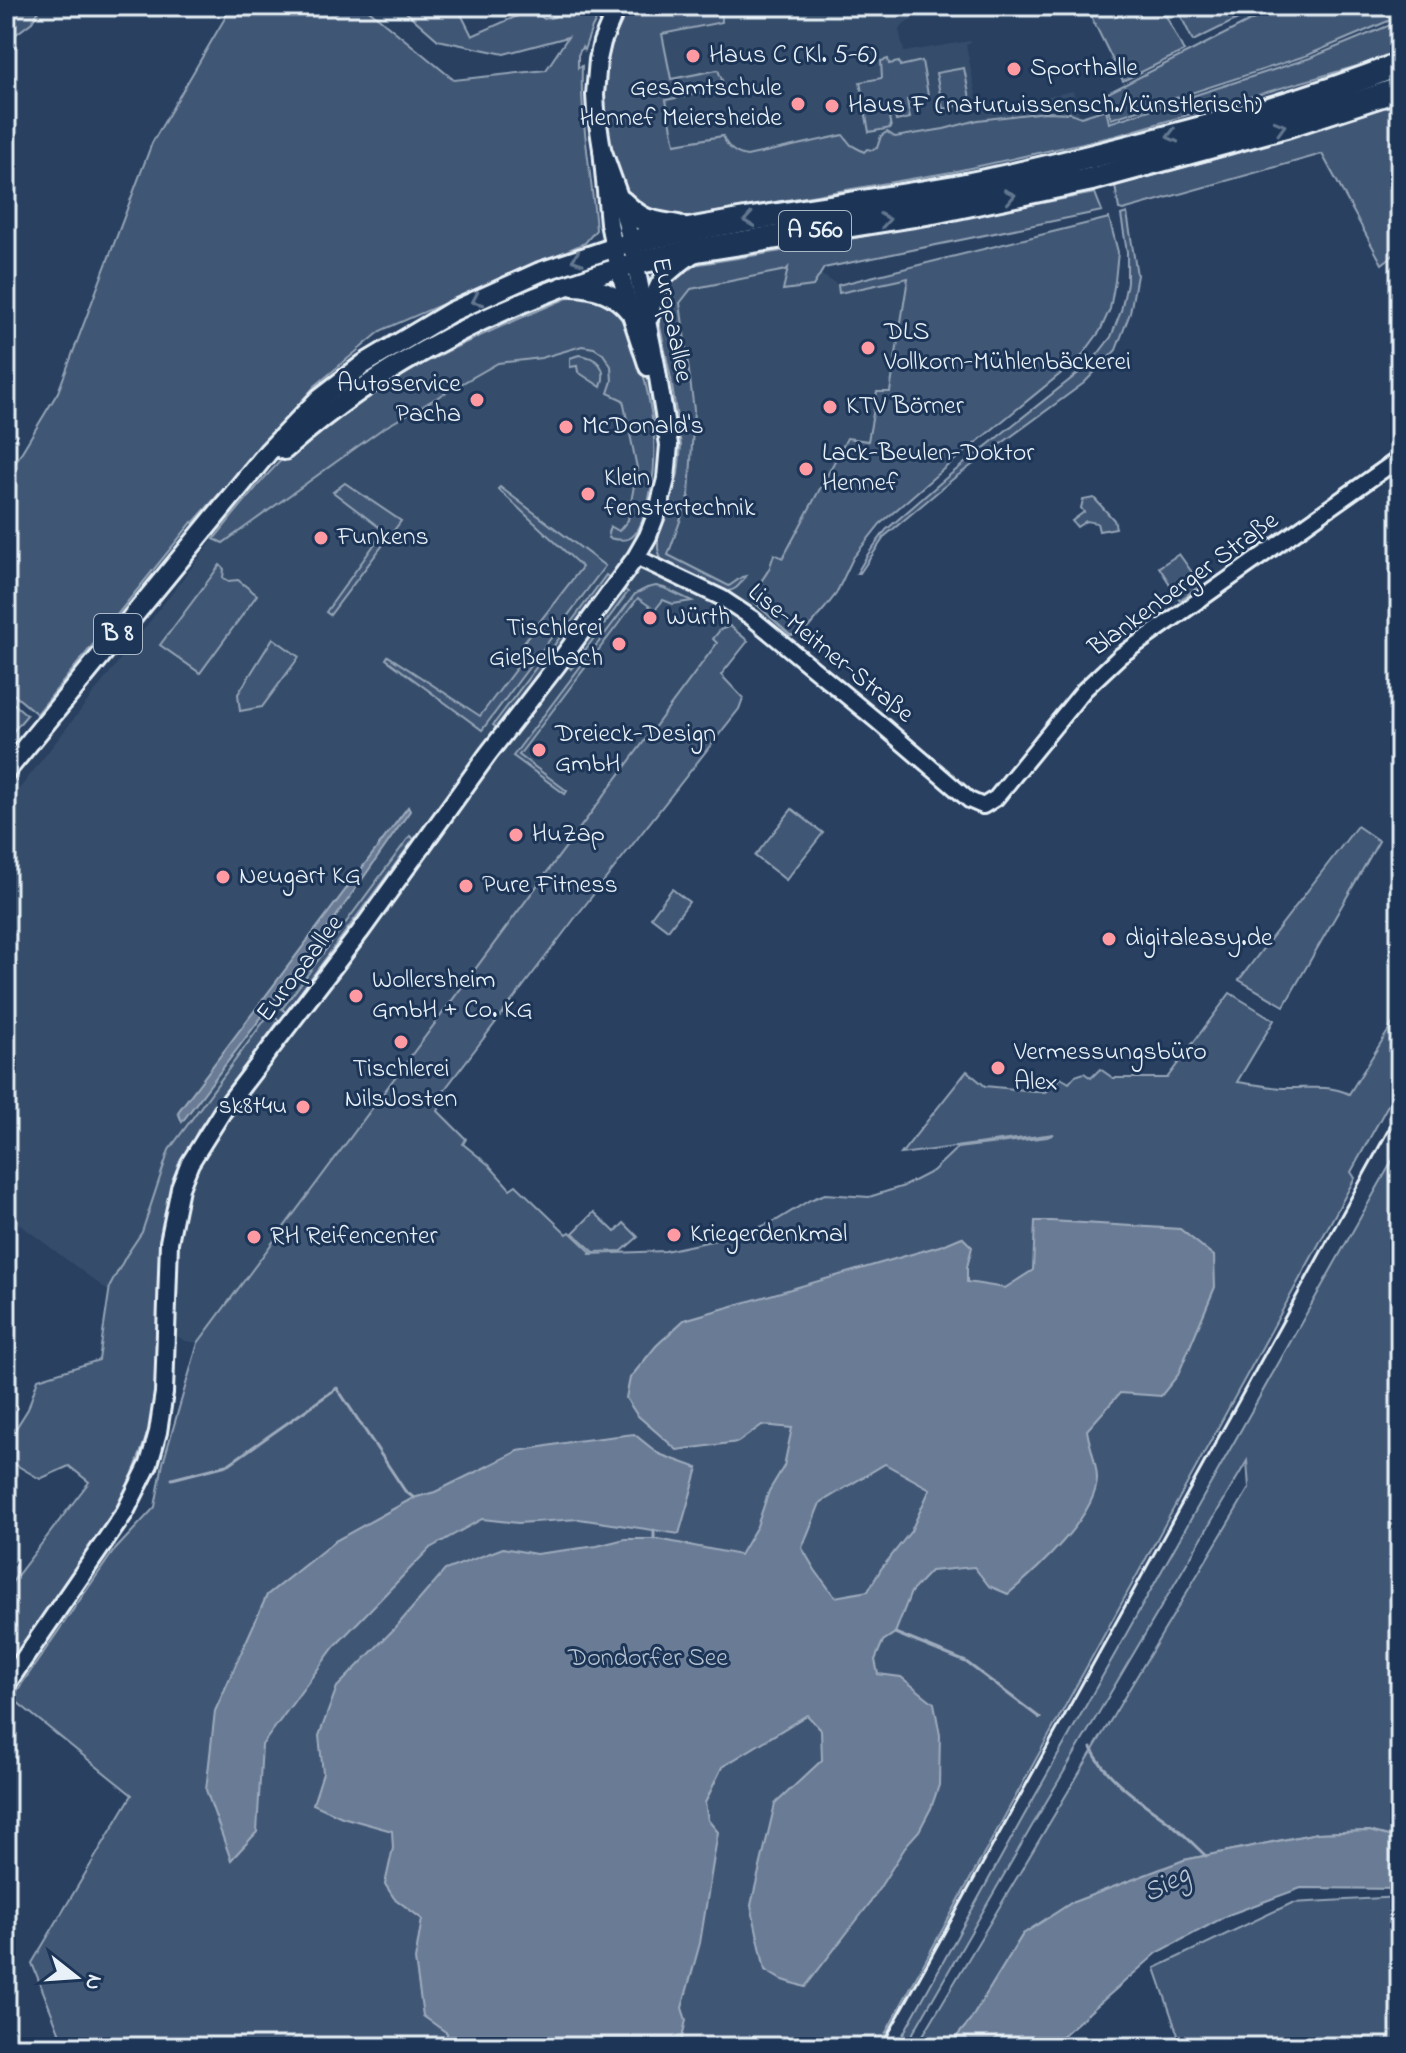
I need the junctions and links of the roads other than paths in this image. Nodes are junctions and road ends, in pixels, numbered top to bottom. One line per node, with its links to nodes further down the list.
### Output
1 (617, 6): 4 (main road)
2 (1400, 64): 6 (highway, A 560, one-way to 6)
3 (1400, 89): 6 (highway, A 560, one-way to 3)
4 (602, 149): 5 (main road); 7 (main road)
5 (621, 202): 6 (highway); 7 (main road)
6 (694, 240): 7 (highway, A 560); 10 (main road)
7 (625, 255): 8 (main road, B 8); 9 (main road, Europaallee); 10 (main road, Europaallee); 13 (main road, B 8, one-way to 13)
8 (566, 285): 9 (main road); 13 (main road, B 8)
9 (630, 312): 11 (main road, Europaallee)
10 (648, 327): 11 (main road, Europaallee)
11 (664, 407): 14 (main road, Europaallee)
12 (1400, 458): 16 (street, Blankenberger Straße)
13 (232, 498): 15 (main road, B 8)
14 (636, 557): 16 (street, Lise-Meitner-Straße); 17 (main road, Europaallee)
15 (6, 771)
16 (983, 806)
17 (6, 1685)

